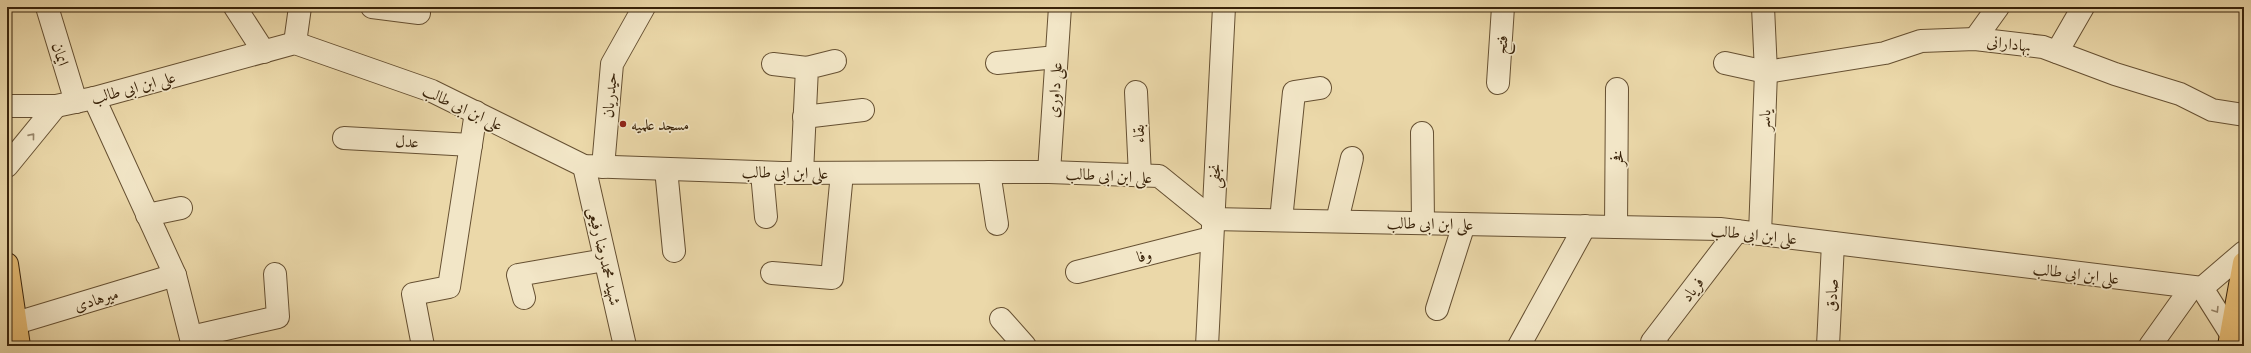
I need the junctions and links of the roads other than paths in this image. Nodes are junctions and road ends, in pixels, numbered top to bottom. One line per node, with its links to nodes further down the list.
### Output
1 (47, 7): 28 (street, ایمان)
2 (235, 7): 15 (street)
3 (300, 7): 14 (street)
4 (372, 7): 12 (street)
5 (644, 7): 39 (street, حیدریان)
6 (1060, 7): 17 (street, علی داوری)
7 (1224, 7): 57 (street, نجفی)
8 (1503, 7): 24 (street, فتح)
9 (1762, 7): 23 (street, یاسر)
10 (1998, 7): 13 (street)
11 (2083, 7): 16 (street)
12 (419, 13)
13 (1975, 39): 16 (street, بهادارانی); 23 (street, بهادارانی)
14 (295, 43): 15 (street, علی ابن ابی طالب); 31 (street, علی ابن ابی طالب)
15 (264, 52): 28 (street, علی ابن ابی طالب)
16 (2056, 52): 32 (street, بهادارانی)
17 (1056, 57): 19 (street); 42 (street, علی داوری)
18 (835, 61): 22 (street)
19 (997, 62)
20 (1725, 63): 23 (street)
21 (773, 64): 22 (street)
22 (807, 68): 33 (street)
23 (1766, 72): 59 (street, یاسر)
24 (1498, 83)
25 (1320, 88): 50 (street)
26 (1617, 89): 56 (street, فخر)
27 (1136, 92): 46 (street, بقاء)
28 (75, 102): 29 (street, علی ابن ابی طالب); 38 (street, one-way to 28); 48 (street, ایمان)
29 (7, 106)
30 (863, 110): 33 (street)
31 (476, 112): 36 (street); 39 (street, علی ابن ابی طالب)
32 (2244, 115)
33 (804, 117): 44 (street)
34 (1422, 132): 52 (street)
35 (344, 138): 36 (street, عدل)
36 (471, 145): 79 (street)
37 (1352, 158): 51 (street)
38 (7, 166)
39 (594, 167): 40 (street, علی ابن ابی طالب); 63 (street, شهید محمدرضا رفیعی)
40 (666, 169): 43 (street, علی ابن ابی طالب); 61 (street)
41 (989, 172): 42 (street, علی ابن ابی طالب); 45 (street, علی ابن ابی طالب); 53 (street)
42 (1049, 172): 46 (street, علی ابن ابی طالب)
43 (762, 173): 44 (street, علی ابن ابی طالب); 49 (street)
44 (802, 173): 45 (street, علی ابن ابی طالب)
45 (842, 173): 67 (street)
46 (1140, 176): 57 (street, علی ابن ابی طالب)
47 (181, 208): 48 (street)
48 (147, 215): 69 (street, ایمان)
49 (766, 217)
50 (1281, 220): 51 (street, علی ابن ابی طالب); 57 (street, علی ابن ابی طالب)
51 (1337, 221): 52 (street, علی ابن ابی طالب)
52 (1422, 223): 54 (street, علی ابن ابی طالب)
53 (997, 224)
54 (1464, 224): 55 (street, علی ابن ابی طالب); 72 (street)
55 (1584, 226): 56 (street, علی ابن ابی طالب); 82 (street)
56 (1616, 227): 58 (street, علی ابن ابی طالب)
57 (1212, 228): 66 (street, وفا); 77 (street, نجفی)
58 (1737, 231): 59 (street, علی ابن ابی طالب); 83 (street, فریاد)
59 (1760, 234): 60 (street, علی ابن ابی طالب)
60 (1833, 243): 70 (street, علی ابن ابی طالب); 84 (street, صادق)
61 (674, 251)
62 (2244, 252): 70 (street)
63 (605, 260): 71 (street); 80 (street, شهید محمدرضا رفیعی)
64 (2244, 263): 75 (main road)
65 (7, 264): 74 (main road)
66 (1077, 272)
67 (772, 273)
68 (275, 274): 76 (street)
69 (175, 275): 74 (street, میرهادی); 76 (street, ایمان)
70 (2197, 287): 75 (street, one-way to 75); 85 (street)
71 (524, 298)
72 (1437, 309)
73 (1001, 319): 81 (street)
74 (16, 323): 78 (main road)
75 (2230, 340)
76 (192, 341)
77 (1205, 345)
78 (19, 346)
79 (423, 346)
80 (625, 346)
81 (1025, 346)
82 (1519, 346)
83 (1658, 346)
84 (1828, 346)
85 (2150, 346)

